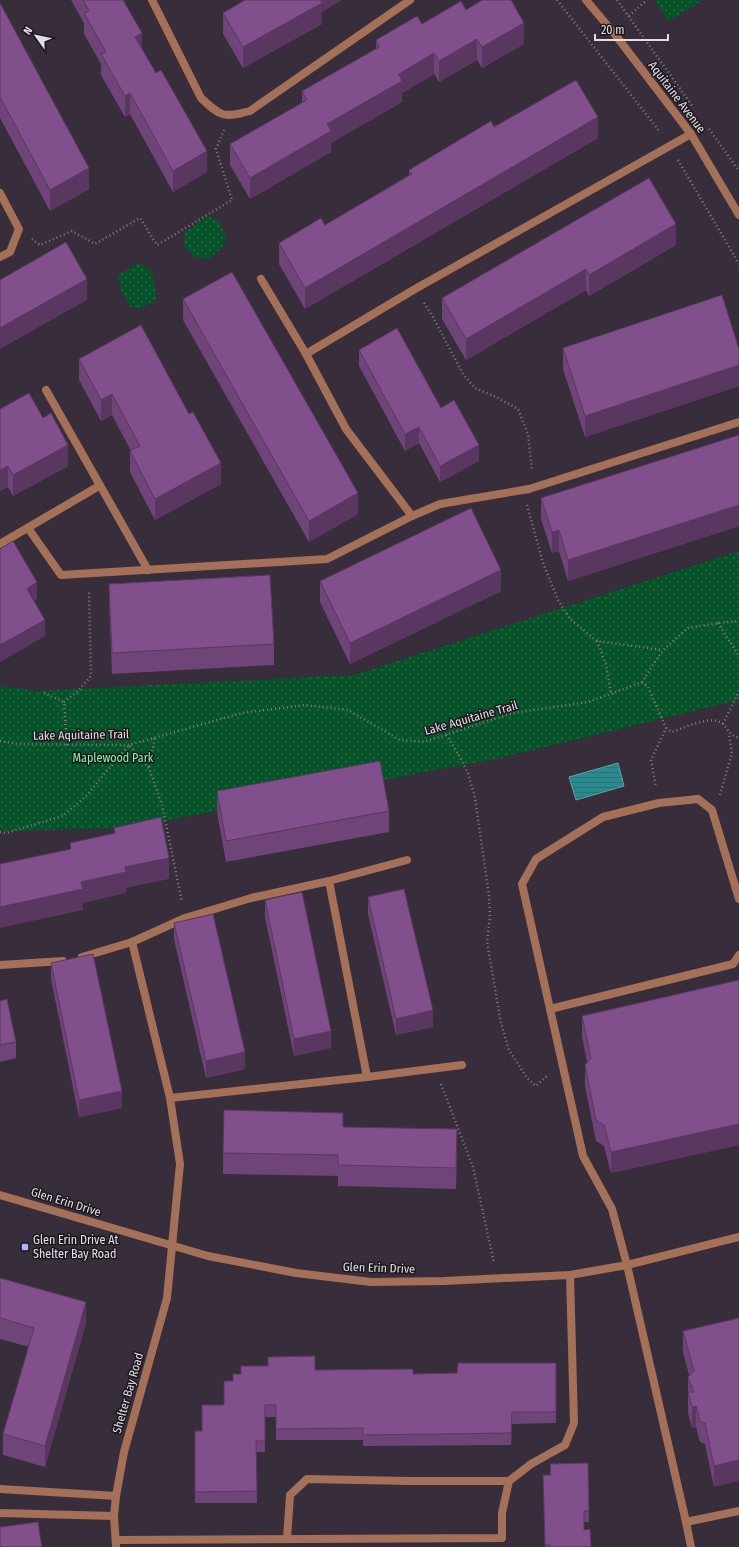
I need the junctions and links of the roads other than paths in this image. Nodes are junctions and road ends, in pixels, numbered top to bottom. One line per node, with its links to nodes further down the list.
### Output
1 (152, 0): 2 (street)
2 (410, 0)
3 (586, 0): 4 (street, Aquitaine Avenue)
4 (691, 134): 6 (street, Aquitaine Avenue); 9 (street)
5 (0, 193): 7 (street)
6 (739, 215)
7 (0, 257)
8 (261, 279): 9 (street)
9 (306, 354): 13 (street)
10 (46, 390): 12 (street)
11 (739, 422): 13 (street)
12 (99, 486): 14 (street); 16 (street)
13 (412, 516): 16 (street)
14 (28, 528): 15 (street); 16 (street)
15 (0, 544)
16 (148, 570)
17 (407, 860): 18 (street)
18 (329, 881): 20 (street); 25 (street)
19 (739, 898): 23 (street)
20 (132, 942): 22 (street); 26 (street, Shelter Bay Road)
21 (739, 955): 23 (street)
22 (0, 965)
23 (550, 1009): 30 (street)
24 (462, 1065): 25 (street)
25 (367, 1077): 26 (street)
26 (170, 1098): 29 (street, Shelter Bay Road)
27 (0, 1195): 29 (street, Glen Erin Drive)
28 (739, 1237): 30 (street, Glen Erin Drive)
29 (172, 1246): 31 (street, Glen Erin Drive); 34 (street, Shelter Bay Road)
30 (627, 1265): 31 (street, Glen Erin Drive); 38 (street)
31 (570, 1275): 32 (street)
32 (509, 1481): 39 (street); 39 (street)
33 (0, 1489): 34 (street)
34 (116, 1496): 37 (street, Shelter Bay Road)
35 (739, 1511): 38 (street)
36 (0, 1513): 37 (street)
37 (114, 1516): 40 (street, Shelter Bay Road)
38 (686, 1522): 41 (street)
39 (287, 1539): 40 (street)
40 (116, 1544)
41 (691, 1547)

